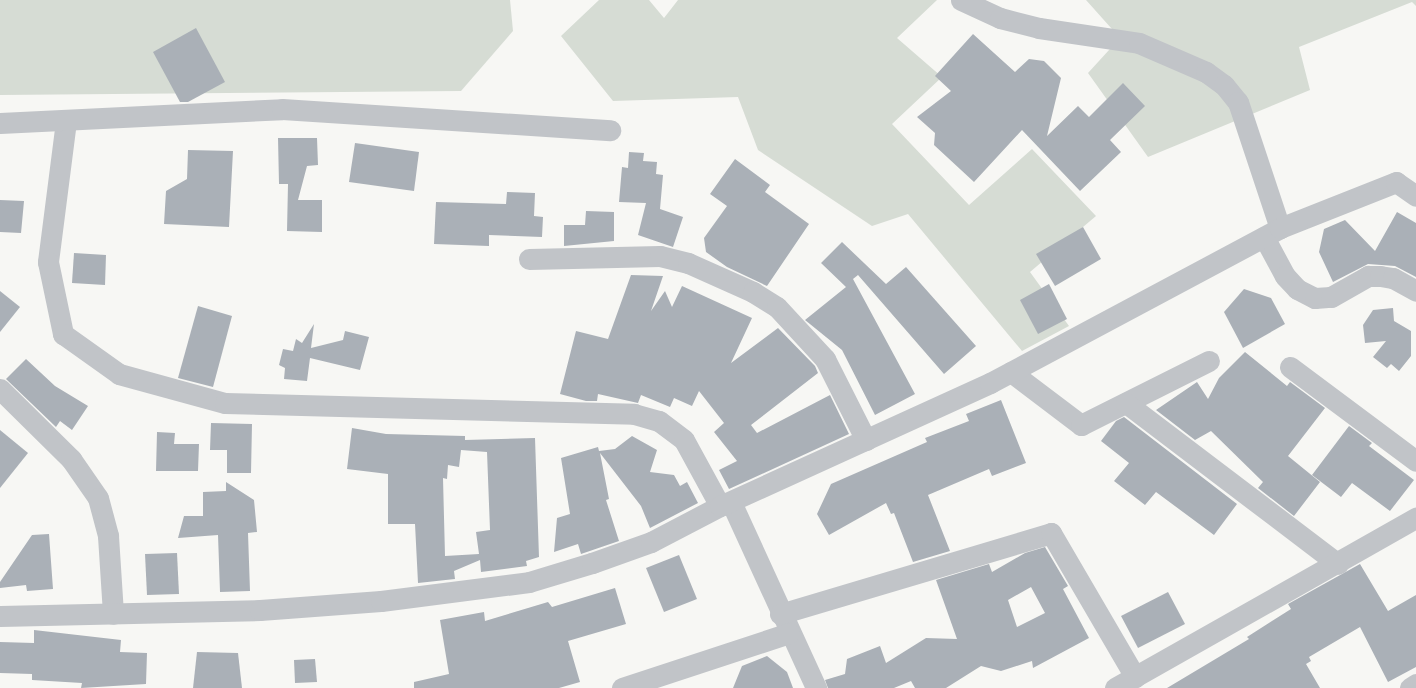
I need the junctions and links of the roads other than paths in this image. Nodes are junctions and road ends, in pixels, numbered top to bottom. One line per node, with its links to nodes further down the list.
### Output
1 (961, 0): 6 (street)
2 (66, 121): 3 (street); 4 (street); 16 (street)
3 (0, 123)
4 (610, 130)
5 (1416, 196): 6 (street)
6 (1272, 233): 8 (street); 11 (street)
7 (529, 259): 14 (street)
8 (1416, 291)
9 (1209, 361): 13 (street)
10 (1290, 367): 15 (street)
11 (1011, 372): 13 (street); 14 (street)
12 (0, 389): 19 (street)
13 (1126, 403): 18 (street)
14 (866, 440): 16 (street)
15 (1416, 461)
16 (725, 504): 19 (street); 20 (street)
17 (1416, 518): 18 (street)
18 (1338, 564): 23 (street)
19 (113, 614): 21 (street)
20 (780, 614): 22 (street); 23 (street)
21 (0, 616)
22 (789, 633): 25 (street); 26 (street)
23 (1135, 677): 27 (street)
24 (1416, 684): 28 (street)
25 (622, 688)
26 (816, 688)
27 (1115, 688)
28 (1410, 688)

